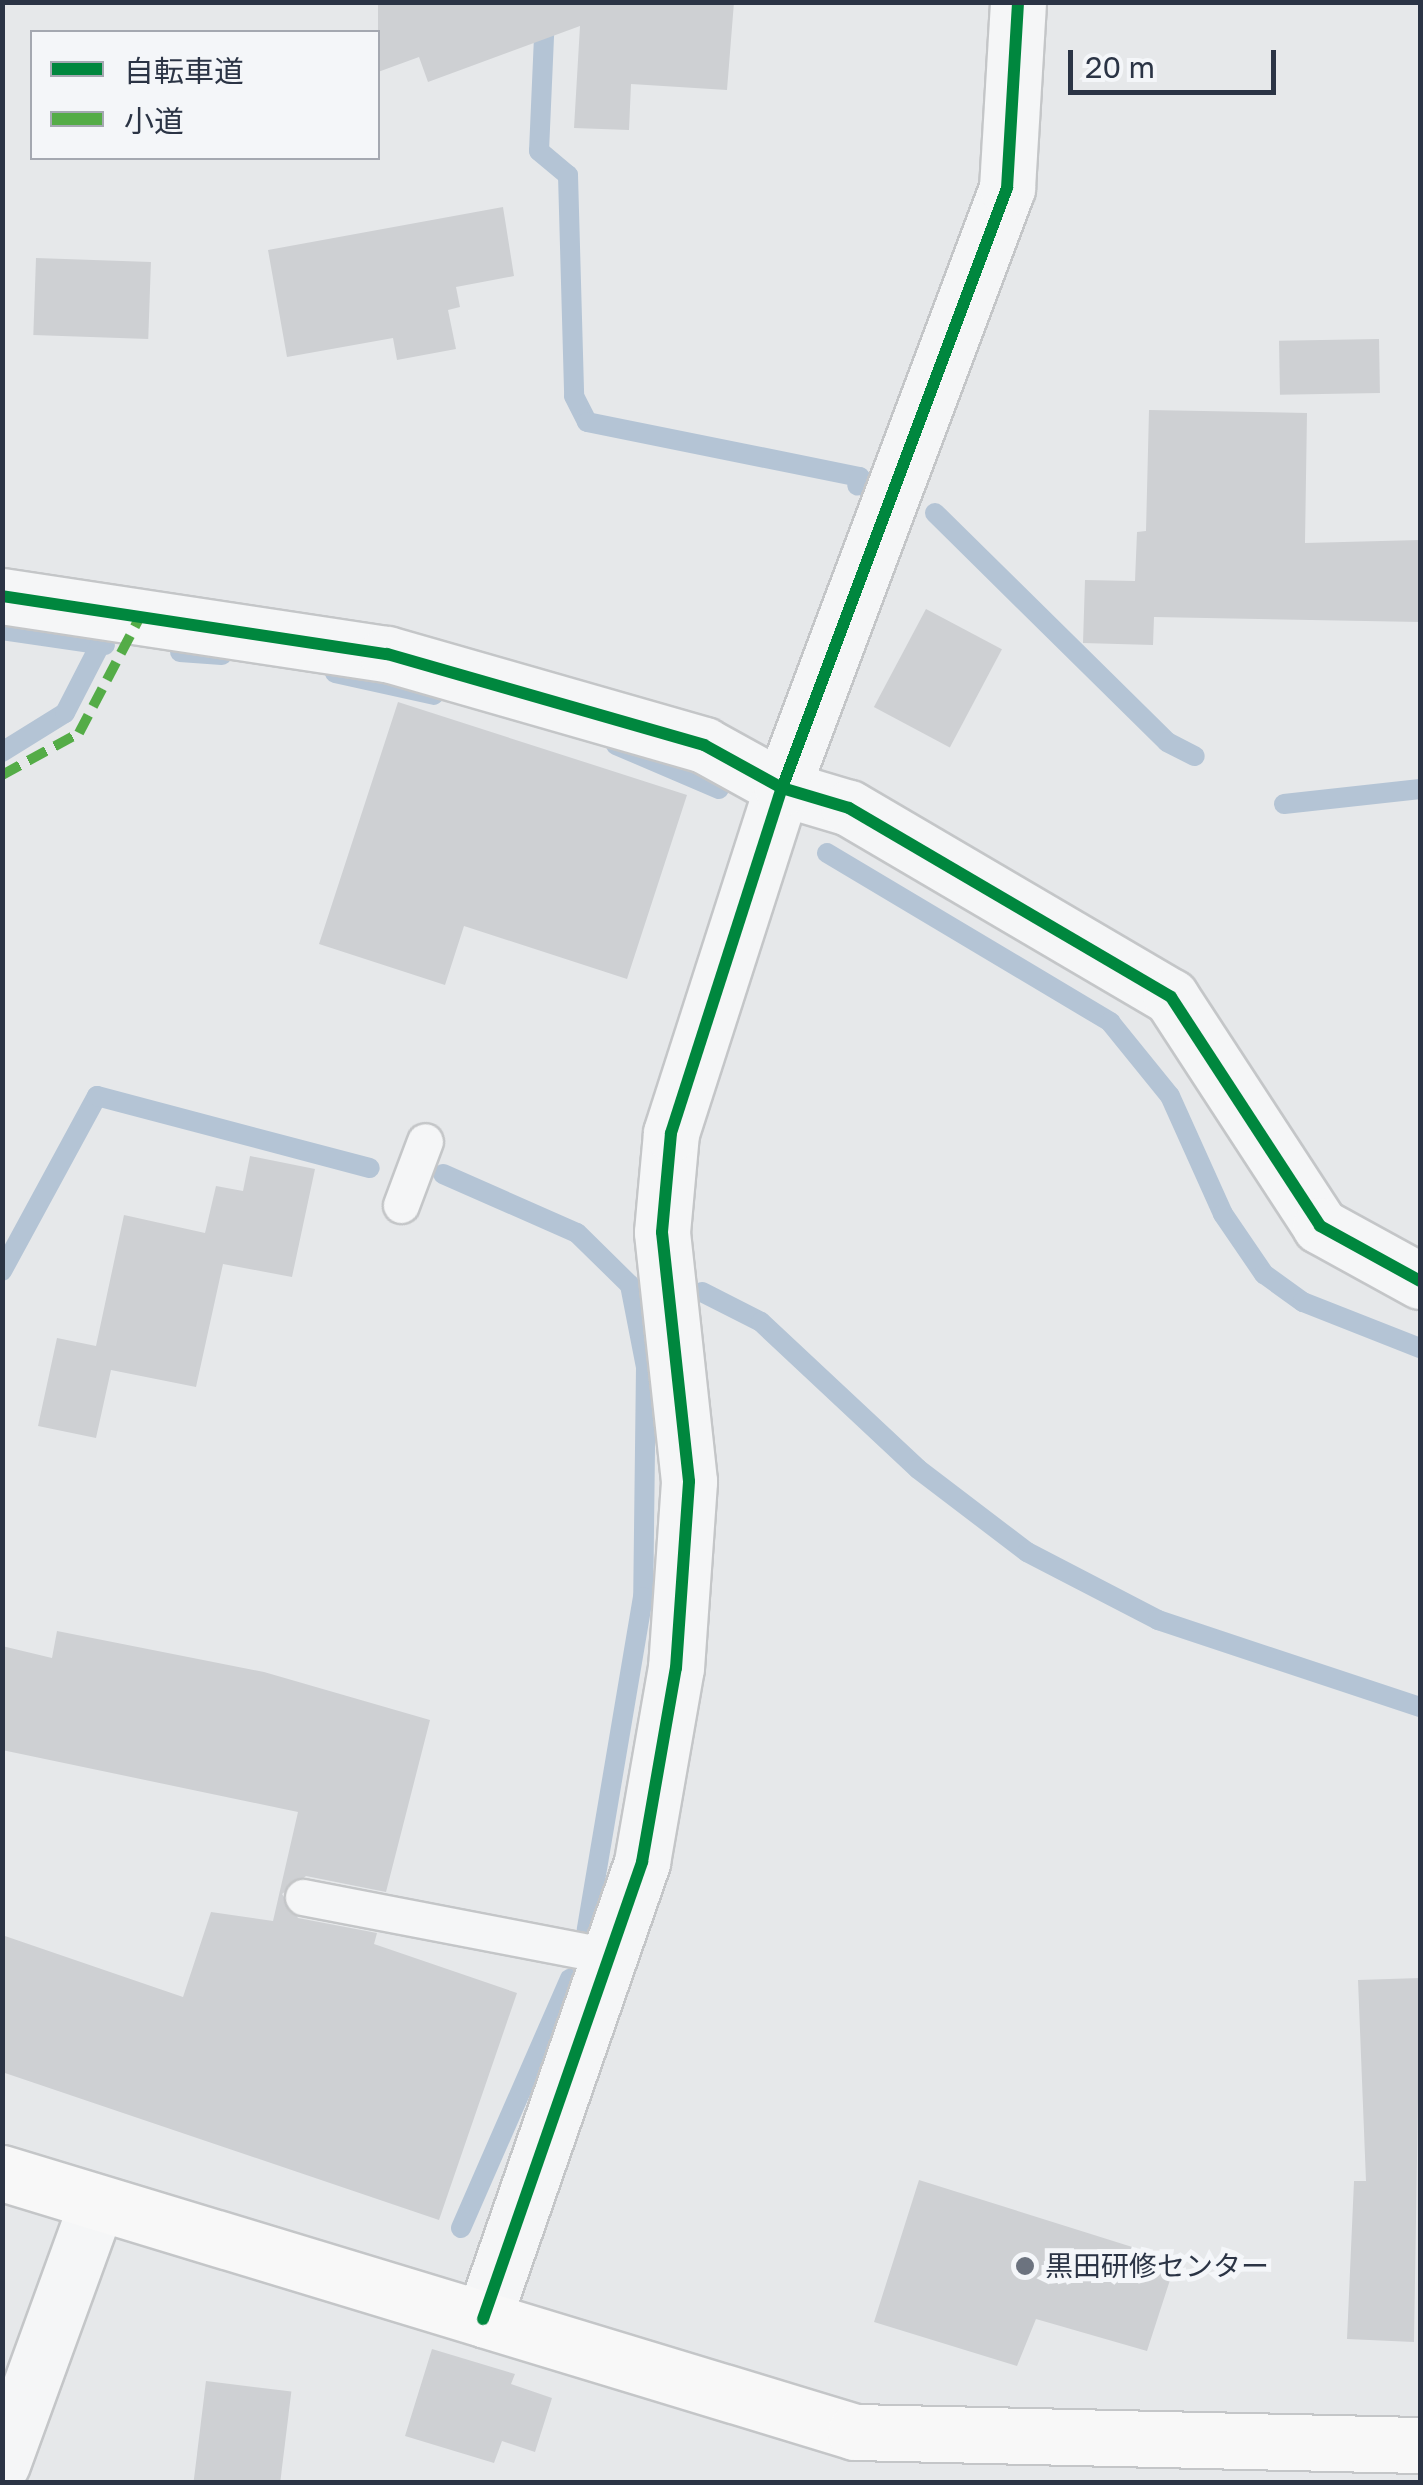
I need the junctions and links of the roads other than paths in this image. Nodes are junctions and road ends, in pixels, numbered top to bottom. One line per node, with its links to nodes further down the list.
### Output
1 (1018, 2): 3 (street)
2 (2, 596): 3 (street)
3 (782, 788): 6 (street); 8 (street)
4 (425, 1141): 5 (lane)
5 (401, 1205)
6 (1420, 1281)
7 (303, 1897): 8 (lane)
8 (608, 1956): 11 (street)
9 (2, 2173): 10 (street)
10 (96, 2203): 11 (street); 13 (street)
11 (483, 2319): 12 (street)
12 (1420, 2446)
13 (2, 2464)

